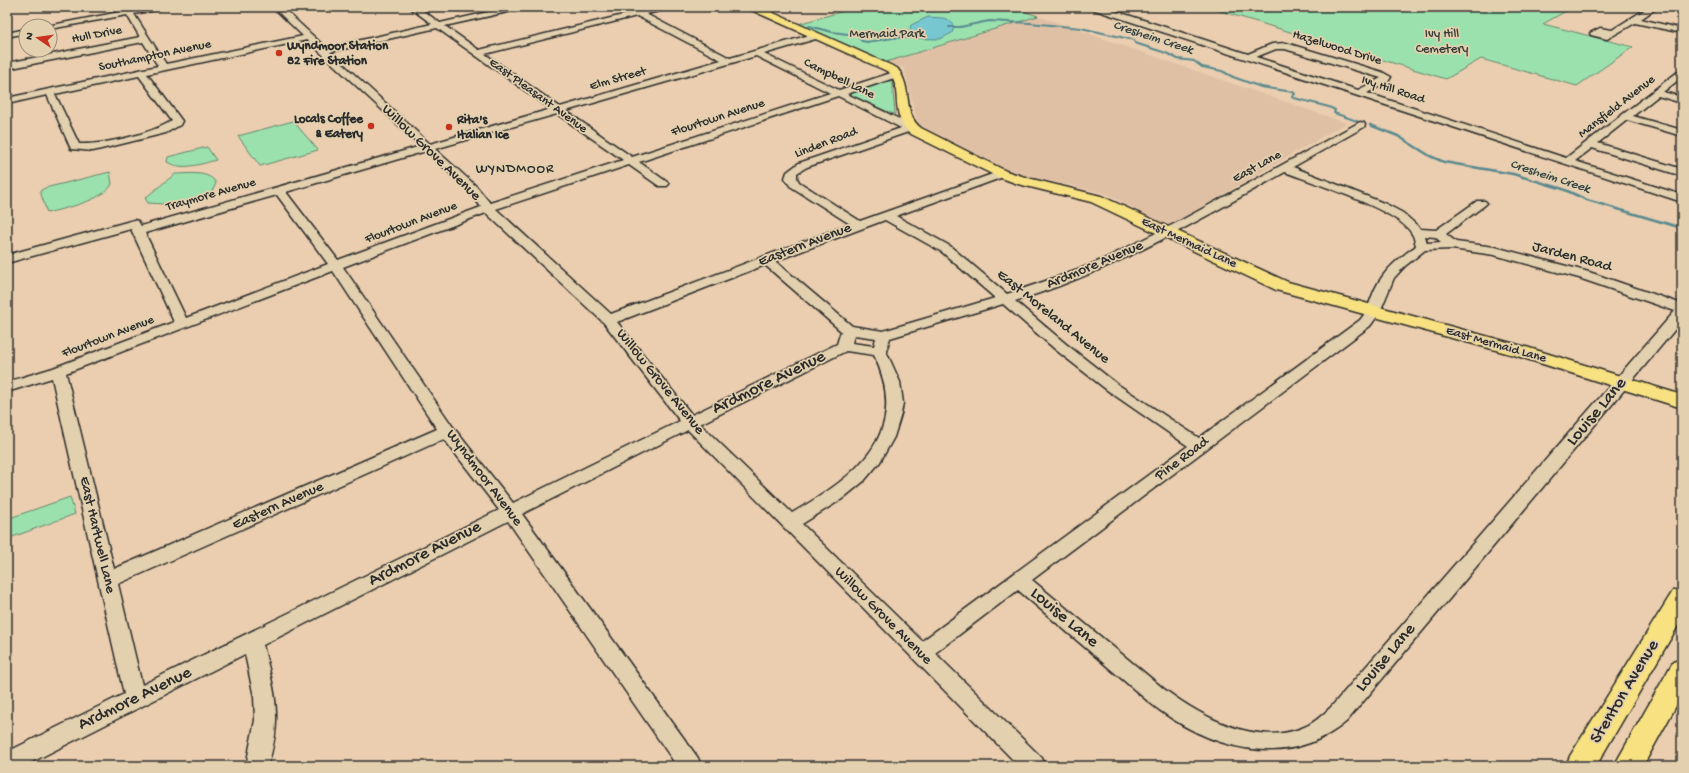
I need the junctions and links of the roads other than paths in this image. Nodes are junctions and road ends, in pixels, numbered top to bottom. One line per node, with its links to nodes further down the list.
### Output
1 (160, 7): 9 (street)
2 (277, 7): 19 (street, Willow Grove Avenue)
3 (413, 7): 13 (street, East Pleasant Avenue)
4 (521, 7): 13 (street)
5 (666, 7): 10 (street)
6 (752, 7): 18 (main road)
7 (1095, 7): 24 (street, Ivy Hill Road)
8 (1654, 7): 11 (street)
9 (128, 10): 12 (street); 20 (street)
10 (639, 14): 22 (street); 25 (street)
11 (1634, 20): 14 (street); 17 (street)
12 (58, 25)
13 (438, 26): 21 (street); 22 (street, East Pleasant Avenue)
14 (1682, 31)
15 (18, 33): 16 (street)
16 (7, 35)
17 (1610, 35)
18 (816, 36): 23 (street, Elm Street); 30 (main road)
19 (308, 37): 21 (street, Willow Grove Avenue); 27 (street, Southampton Avenue)
20 (145, 39): 26 (street, Hull Drive); 27 (street)
21 (324, 51): 43 (street, Willow Grove Avenue)
22 (478, 53): 37 (street, East Pleasant Avenue)
23 (756, 53): 25 (street, Elm Street); 34 (street, Campbell Lane)
24 (1249, 57): 32 (street, Ivy Hill Road); 32 (street, Hazelwood Drive)
25 (729, 61): 37 (street, Elm Street)
26 (7, 66)
27 (164, 68): 28 (street, Southampton Avenue)
28 (142, 73): 31 (street, Southampton Avenue); 31 (street)
29 (1682, 73): 33 (street, Mansfield Avenue)
30 (897, 74): 34 (street, Flourtown Avenue); 40 (main road)
31 (50, 92): 36 (street, Southampton Avenue)
32 (1359, 93): 45 (street, Ivy Hill Road)
33 (1656, 93): 35 (street); 38 (street, Mansfield Avenue)
34 (840, 94): 40 (street, Campbell Lane); 44 (street, Flourtown Avenue)
35 (1682, 100)
36 (7, 101)
37 (556, 110): 43 (street, Elm Street); 44 (street, East Pleasant Avenue)
38 (1626, 117): 41 (street); 42 (street, Mansfield Avenue)
39 (1360, 125): 46 (street, East Lane)
40 (910, 128): 48 (main road, East Mermaid Lane); 55 (street, Linden Road)
41 (1682, 133)
42 (1590, 144): 45 (street, Mansfield Avenue); 47 (street)
43 (427, 147): 50 (street, Traymore Avenue); 53 (street, Willow Grove Avenue)
44 (630, 161): 49 (street, East Pleasant Avenue); 53 (street, Flourtown Avenue)
45 (1567, 162): 51 (street, Ivy Hill Road)
46 (1285, 168): 57 (street); 58 (street, East Lane)
47 (1682, 173)
48 (1002, 174): 54 (street, Eastern Avenue); 58 (main road, East Mermaid Lane)
49 (662, 184)
50 (279, 190): 56 (street, Traymore Avenue); 64 (street, Wyndmoor Avenue)
51 (1682, 199)
52 (1481, 203): 59 (street)
53 (488, 208): 64 (street, Flourtown Avenue); 68 (street, Willow Grove Avenue)
54 (886, 215): 55 (street, Eastern Avenue); 65 (street, East Moreland Avenue)
55 (859, 225): 63 (street, Eastern Avenue)
56 (138, 231): 62 (street); 69 (street)
57 (1418, 232): 59 (street); 61 (street)
58 (1167, 233): 65 (street, Ardmore Avenue); 67 (main road, East Mermaid Lane)
59 (1438, 234): 60 (street)
60 (1452, 245): 61 (street, Jarden Road); 66 (street, Jarden Road)
61 (1422, 247): 67 (street, Pine Road)
62 (7, 259)
63 (766, 260): 68 (street, Eastern Avenue); 71 (street)
64 (336, 266): 69 (street, Flourtown Avenue); 78 (street, Wyndmoor Avenue)
65 (1004, 299): 70 (street, Ardmore Avenue); 79 (street, East Moreland Avenue)
66 (1682, 310): 74 (street, Louise Lane)
67 (1375, 311): 74 (main road, East Mermaid Lane); 79 (street, Pine Road)
68 (609, 320): 77 (street, Willow Grove Avenue)
69 (182, 324): 73 (street, Flourtown Avenue)
70 (884, 336): 71 (street); 72 (street)
71 (846, 338): 72 (street); 77 (street, Ardmore Avenue)
72 (879, 351): 81 (street)
73 (58, 371): 75 (street, Flourtown Avenue); 82 (street, East Hartwell Lane)
74 (1622, 383): 76 (main road, East Mermaid Lane); 83 (street, Louise Lane)
75 (7, 387)
76 (1682, 402)
77 (689, 422): 80 (street, Ardmore Avenue); 81 (street, Willow Grove Avenue)
78 (447, 431): 80 (street, Wyndmoor Avenue); 82 (street, Eastern Avenue)
79 (1200, 446): 83 (street, Pine Road)
80 (510, 511): 85 (street, Ardmore Avenue); 91 (street, Wyndmoor Avenue)
81 (791, 522): 86 (street, Willow Grove Avenue)
82 (108, 580): 88 (street, East Hartwell Lane)
83 (1019, 580): 86 (street, Pine Road)
84 (1682, 598): 93 (main road, Stenton Avenue)
85 (252, 641): 88 (street, Ardmore Avenue); 90 (street)
86 (920, 653): 92 (street, Willow Grove Avenue)
87 (1682, 670): 94 (main road)
88 (136, 698): 89 (street, Ardmore Avenue)
89 (7, 763)
90 (257, 766)
91 (690, 766)
92 (1034, 766)
93 (1580, 766)
94 (1628, 766)

